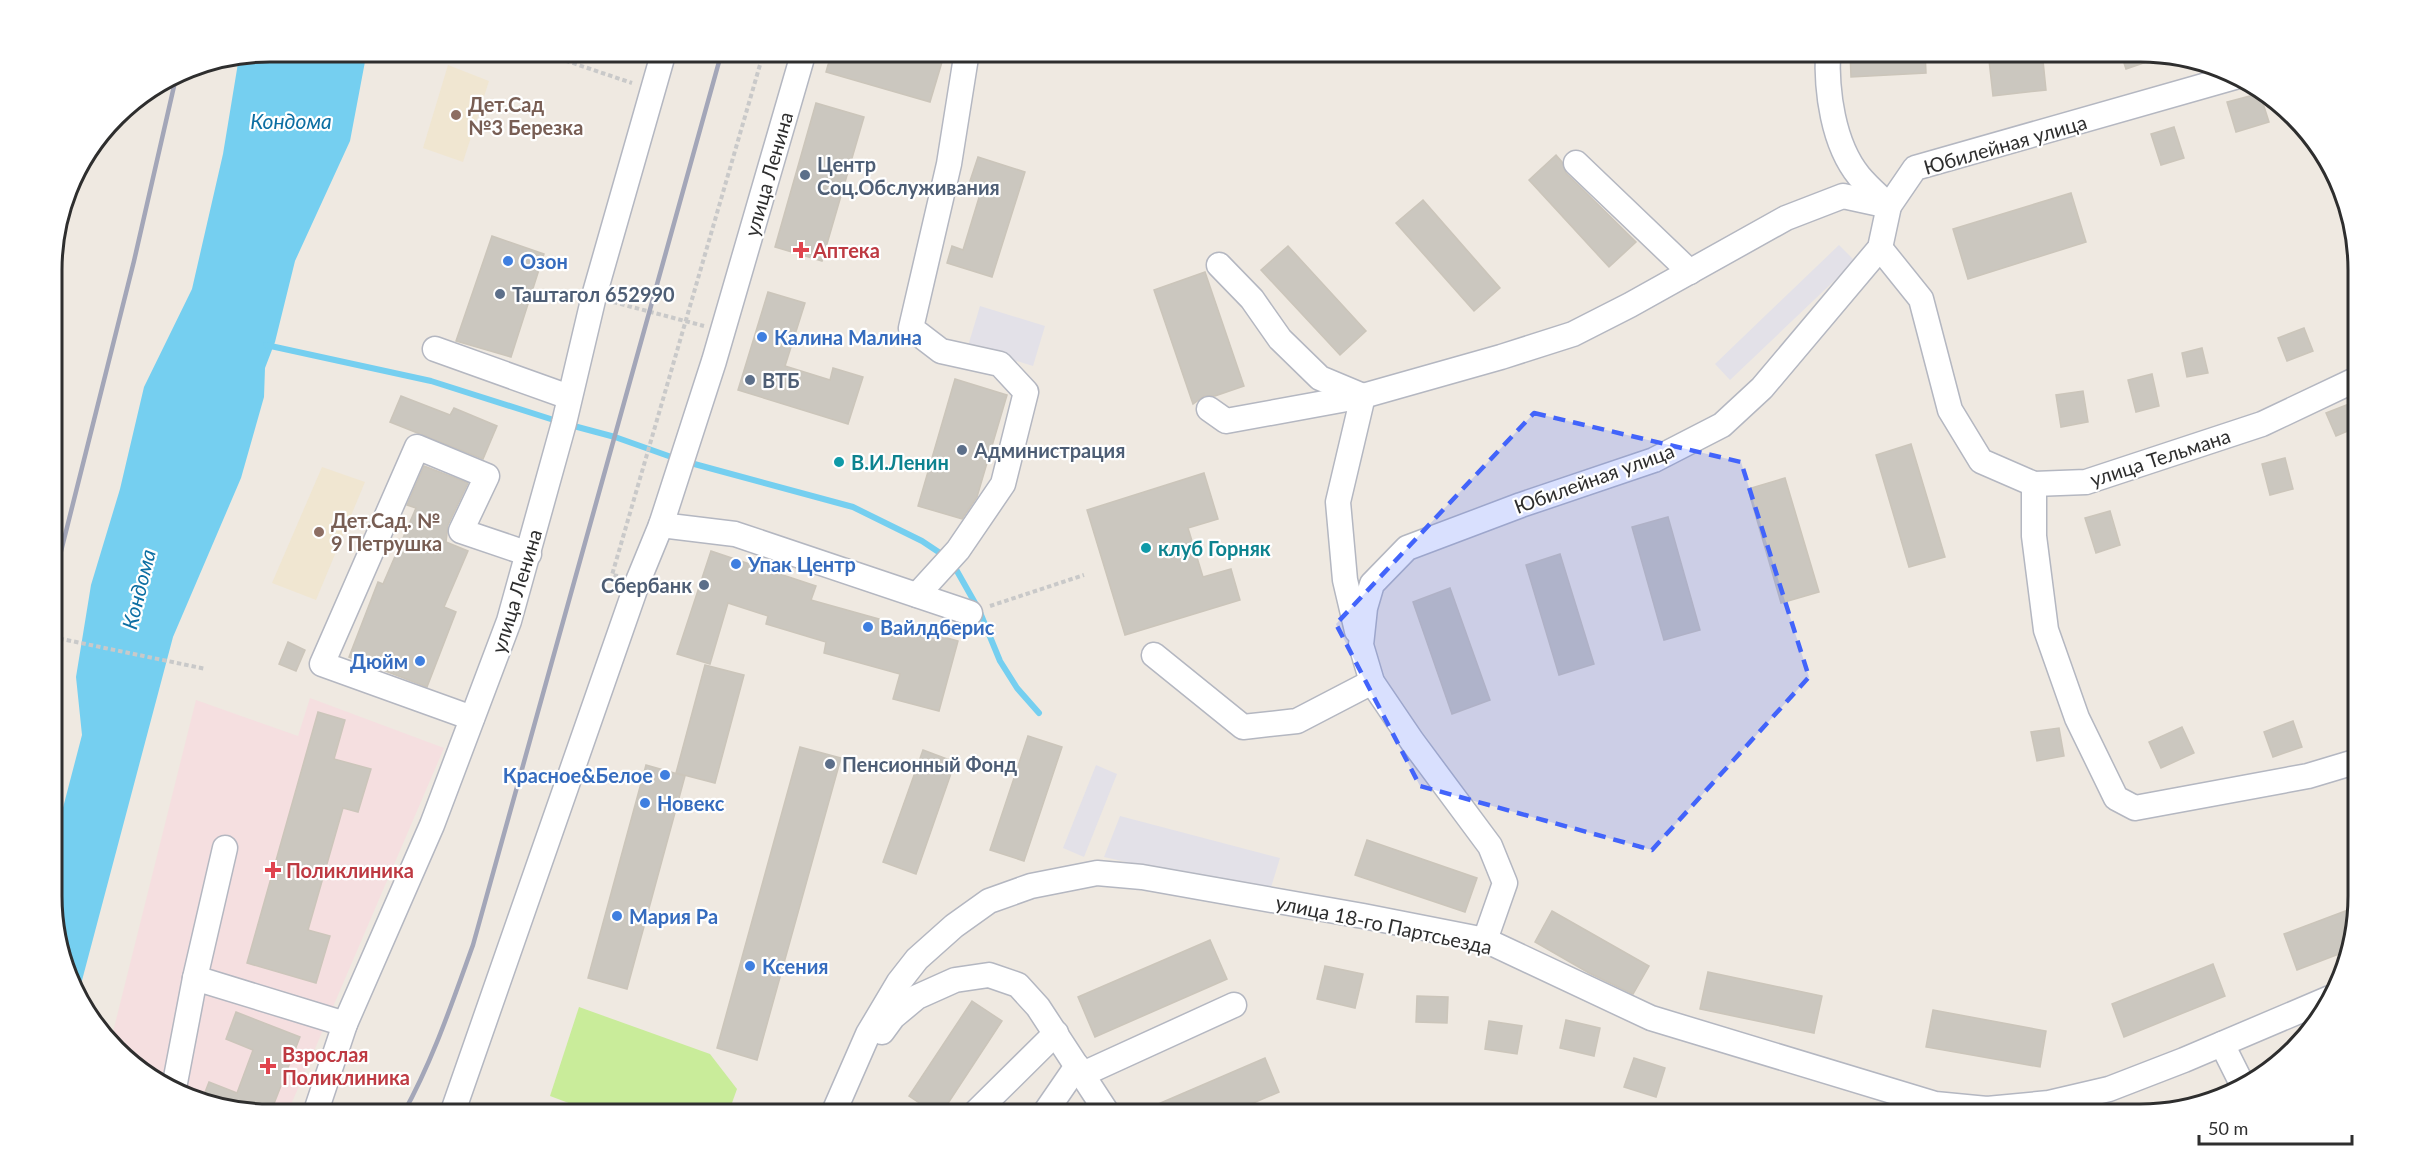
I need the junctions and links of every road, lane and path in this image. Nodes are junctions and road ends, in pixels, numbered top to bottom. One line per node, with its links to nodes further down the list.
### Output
1 (570, 62): 8 (path)
2 (661, 62): 14 (street, улица Ленина)
3 (761, 62): 15 (path)
4 (801, 62): 16 (street, улица Ленина)
5 (965, 62): 27 (street)
6 (1828, 62): 10 (street)
7 (2225, 80): 10 (street, Юбилейная улица)
8 (632, 83)
9 (1576, 163): 13 (street)
10 (1889, 206): 11 (street, Юбилейная улица); 13 (street)
11 (1880, 248): 22 (street, улица Тельмана); 30 (street, Юбилейная улица)
12 (1219, 265): 19 (street)
13 (1690, 272): 19 (street)
14 (594, 296): 15 (path); 20 (street, улица Ленина)
15 (686, 321): 16 (path); 26 (path)
16 (723, 330): 23 (street, улица Ленина)
17 (435, 349): 20 (street)
18 (2348, 383): 22 (street, улица Тельмана)
19 (1364, 396): 21 (street); 30 (street)
20 (569, 397): 24 (street, улица Ленина)
21 (1209, 409)
22 (2034, 484): 35 (street)
23 (661, 525): 26 (street, улица Ленина); 27 (street)
24 (529, 554): 34 (street, улица Ленина); 34 (street)
25 (1084, 575): 28 (path)
26 (638, 581): 51 (street, улица Ленина)
27 (917, 595): 28 (street)
28 (970, 613)
29 (62, 639): 32 (path)
30 (1361, 645): 33 (street, Юбилейная улица)
31 (1154, 655): 33 (street)
32 (206, 669)
33 (1372, 682): 37 (street, Юбилейная улица)
34 (472, 718): 41 (street, улица Ленина)
35 (2348, 764)
36 (225, 848): 38 (street)
37 (1485, 940): 47 (street, улица 18-го Партсьезда); 48 (street, улица 18-го Партсьезда)
38 (195, 978): 41 (street); 46 (street)
39 (2317, 1004): 43 (street, улица 18-го Партсьезда)
40 (1234, 1005): 44 (street)
41 (345, 1024): 50 (street, улица Ленина)
42 (1056, 1033): 44 (street); 47 (street); 53 (street)
43 (2222, 1044): 45 (street); 49 (street, улица 18-го Партсьезда)
44 (1080, 1070): 54 (street); 55 (street)
45 (2238, 1078)
46 (175, 1081)
47 (842, 1091): 52 (street, улица 18-го Партсьезда)
48 (1932, 1103)
49 (2048, 1103)
50 (318, 1104)
51 (456, 1104)
52 (837, 1104)
53 (985, 1104)
54 (1053, 1104)
55 (1101, 1104)

